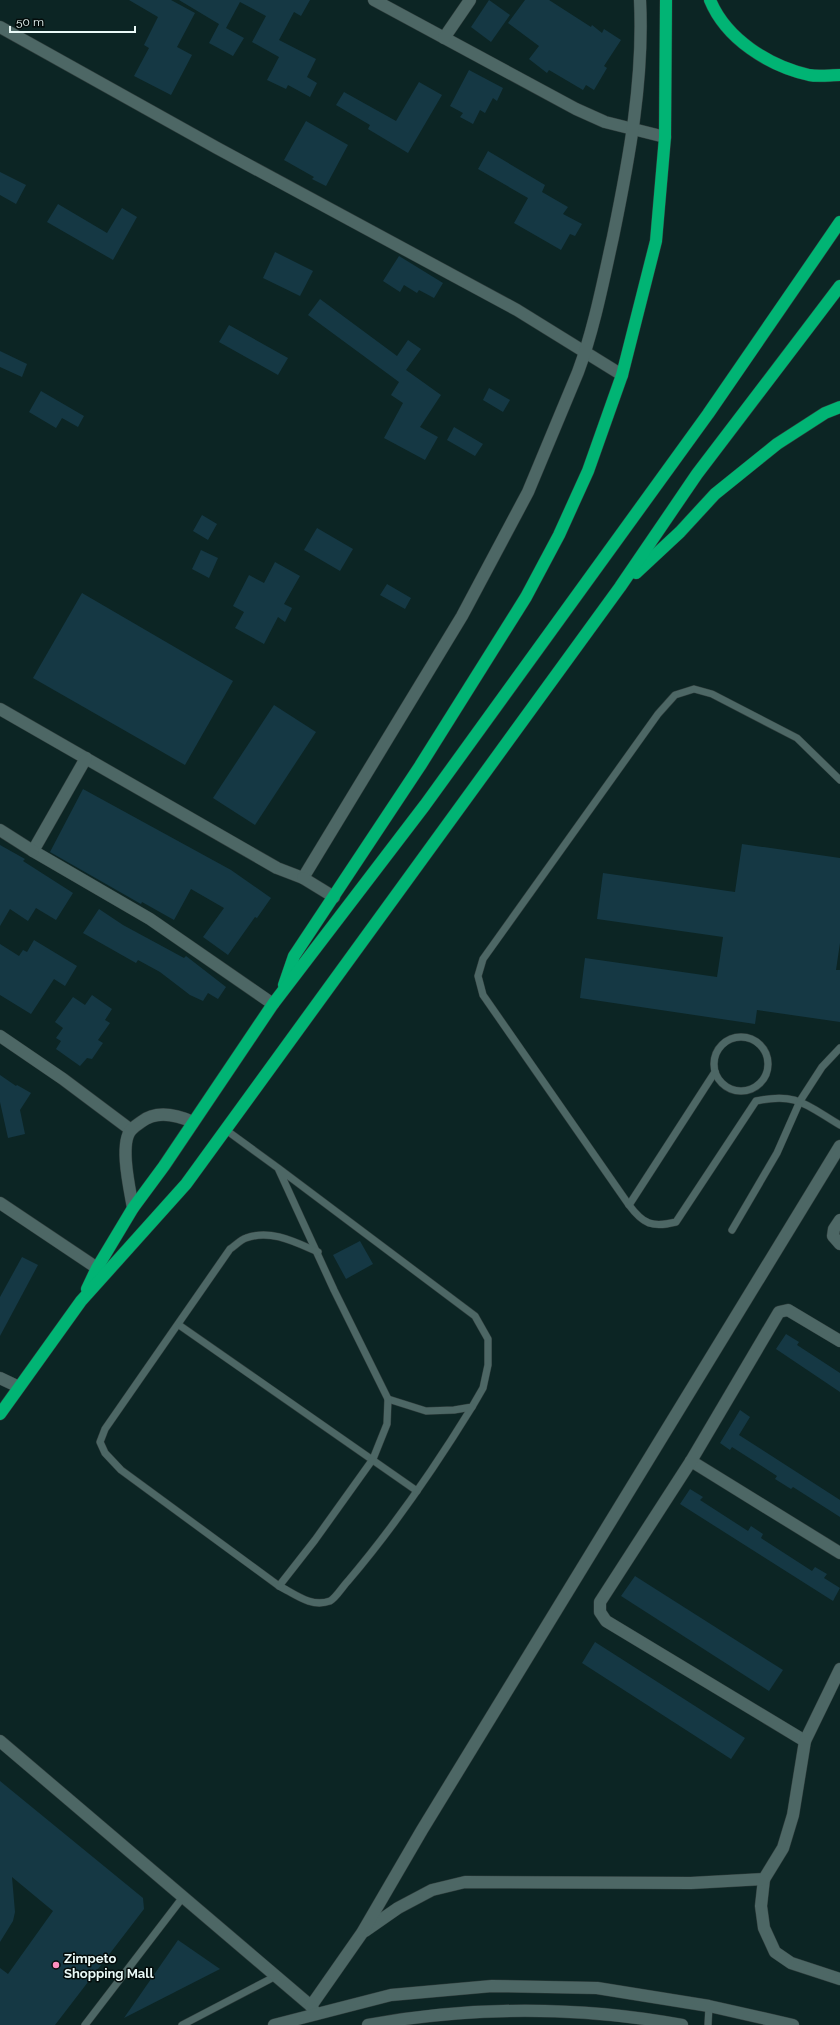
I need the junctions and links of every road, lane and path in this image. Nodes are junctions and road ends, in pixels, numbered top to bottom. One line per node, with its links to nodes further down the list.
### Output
1 (374, 0): 7 (street)
2 (470, 0): 7 (street)
3 (640, 0): 9 (street)
4 (666, 0): 10 (highway)
5 (710, 0): 8 (highway)
6 (0, 27): 13 (street)
7 (444, 38): 9 (street)
8 (840, 75)
9 (632, 130): 10 (street); 13 (street)
10 (665, 137): 14 (highway)
11 (840, 222): 24 (highway)
12 (840, 286): 16 (highway)
13 (585, 352): 14 (street); 22 (street)
14 (622, 375): 23 (highway)
15 (840, 407): 16 (highway)
16 (620, 587): 34 (highway)
17 (0, 708): 18 (street)
18 (86, 758): 21 (street); 22 (street)
19 (840, 780): 38 (lane)
20 (0, 830): 21 (street)
21 (33, 851): 24 (street)
22 (303, 878): 23 (street)
23 (334, 897): 24 (highway)
24 (276, 1001): 31 (highway)
25 (0, 1036): 33 (street)
26 (840, 1048): 30 (lane)
27 (715, 1072): 28 (lane); 28 (lane); 38 (lane)
28 (751, 1090): 29 (lane)
29 (756, 1101): 30 (lane); 38 (lane)
30 (800, 1101): 32 (lane); 41 (lane)
31 (193, 1122): 33 (street); 39 (highway)
32 (840, 1125)
33 (130, 1130): 39 (street)
34 (226, 1130): 36 (lane); 45 (highway)
35 (840, 1146): 63 (street)
36 (278, 1168): 43 (lane); 51 (lane)
37 (0, 1203): 44 (street)
38 (629, 1205)
39 (133, 1208): 44 (highway)
40 (840, 1220): 42 (street)
41 (732, 1230)
42 (840, 1244)
43 (318, 1252): 46 (lane); 50 (lane)
44 (97, 1268): 45 (highway)
45 (81, 1301): 49 (highway)
46 (179, 1325): 53 (lane); 57 (lane)
47 (840, 1341): 54 (street)
48 (0, 1378): 49 (street)
49 (19, 1387): 52 (highway)
50 (388, 1399): 51 (lane); 53 (lane)
51 (472, 1407): 55 (lane)
52 (0, 1414)
53 (373, 1459): 55 (lane); 57 (lane)
54 (691, 1461): 56 (street); 60 (street)
55 (417, 1490): 57 (lane)
56 (840, 1553)
57 (280, 1586)
58 (840, 1669): 60 (street)
59 (0, 1741): 62 (street)
60 (805, 1741): 61 (street)
61 (764, 1878): 63 (street); 65 (street)
62 (183, 1897): 64 (street); 68 (lane)
63 (362, 1933): 67 (street)
64 (276, 1976): 67 (street); 69 (lane)
65 (840, 1979)
66 (709, 2006): 67 (street); 73 (lane); 74 (street)
67 (314, 2010): 70 (street)
68 (85, 2025)
69 (182, 2025)
70 (274, 2025)
71 (368, 2025): 72 (street)
72 (682, 2025)
73 (708, 2025)
74 (793, 2025)

